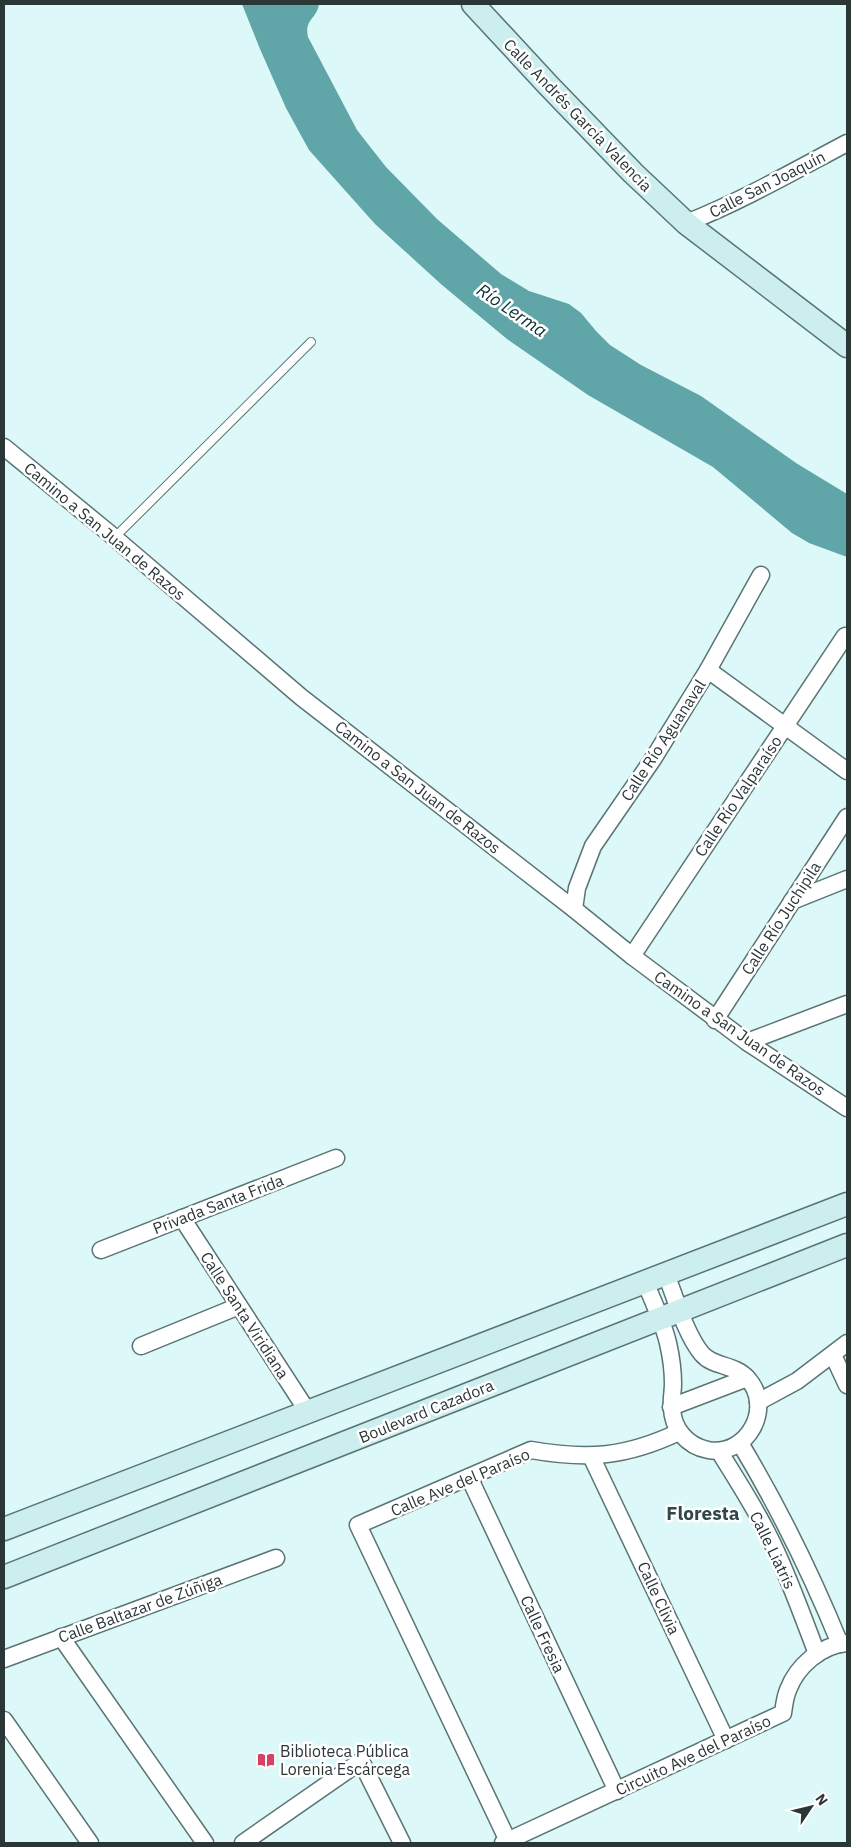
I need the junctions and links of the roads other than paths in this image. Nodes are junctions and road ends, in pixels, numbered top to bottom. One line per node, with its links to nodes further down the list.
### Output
1 (479, 6): 3 (street, Calle Andrés García Valencia)
2 (847, 143): 3 (street, Calle San Joaquín)
3 (686, 223): 5 (street, Calle Andrés García Valencia)
4 (311, 342): 7 (lane)
5 (847, 346)
6 (4, 447): 7 (street, Camino a San Juan de Razos)
7 (114, 537): 16 (street, Camino a San Juan de Razos)
8 (761, 575): 10 (street, Calle Río Aguanaval)
9 (845, 636): 11 (street, Calle Río Valparaíso)
10 (708, 670): 11 (street); 16 (street, Calle Río Aguanaval)
11 (785, 726): 12 (street); 17 (street, Calle Río Valparaíso)
12 (847, 771)
13 (847, 817): 15 (street, Calle Río Juchipila)
14 (847, 879): 15 (street)
15 (792, 901): 19 (street, Calle Río Juchipila)
16 (574, 909): 17 (street, Camino a San Juan de Razos)
17 (632, 956): 19 (street, Camino a San Juan de Razos)
18 (847, 1004): 20 (street)
19 (715, 1020): 20 (street, Camino a San Juan de Razos)
20 (746, 1042): 21 (street, Camino a San Juan de Razos)
21 (847, 1108)
22 (336, 1158): 24 (street, Privada Santa Frida)
23 (847, 1204): 27 (street)
24 (182, 1218): 26 (street, Privada Santa Frida); 28 (street, Calle Santa Viridiana)
25 (847, 1245): 29 (street, Boulevard Cazadora)
26 (101, 1250)
27 (655, 1278): 29 (street); 30 (street); 38 (street)
28 (239, 1306): 32 (street); 38 (street, Calle Santa Viridiana)
29 (680, 1311): 30 (street, Boulevard Cazadora); 34 (street)
30 (659, 1319): 37 (street); 47 (street, Boulevard Cazadora)
31 (847, 1343): 33 (street)
32 (141, 1346)
33 (833, 1355): 35 (street); 36 (street)
34 (747, 1378): 36 (street); 37 (street)
35 (847, 1385)
36 (758, 1402): 40 (street)
37 (672, 1407): 39 (street)
38 (308, 1412): 45 (street)
39 (679, 1432): 41 (street); 42 (street, Calle Ave del Paraíso)
40 (740, 1443): 41 (street); 49 (street, Calle Liatris)
41 (719, 1451): 50 (street, Calle Liatris)
42 (591, 1456): 43 (street, Calle Ave del Paraíso); 53 (street, Calle Clivia)
43 (469, 1477): 44 (street, Calle Ave del Paraíso); 54 (street, Calle Fresia)
44 (358, 1525): 55 (street, Circuito Ave del Paraíso)
45 (4, 1530)
46 (276, 1558): 48 (street, Calle Baltazar de Zúñiga)
47 (4, 1578)
48 (61, 1637): 51 (street, Calle Baltazar de Zúñiga); 57 (street)
49 (843, 1643): 50 (street, Circuito Ave del Paraíso)
50 (817, 1654): 53 (street, Circuito Ave del Paraíso)
51 (4, 1659)
52 (4, 1720): 56 (street)
53 (726, 1740): 54 (street, Circuito Ave del Paraíso)
54 (616, 1791): 55 (street, Circuito Ave del Paraíso)
55 (506, 1842)
56 (90, 1843)
57 (205, 1843)
58 (243, 1843): 59 (street)
59 (402, 1843)

